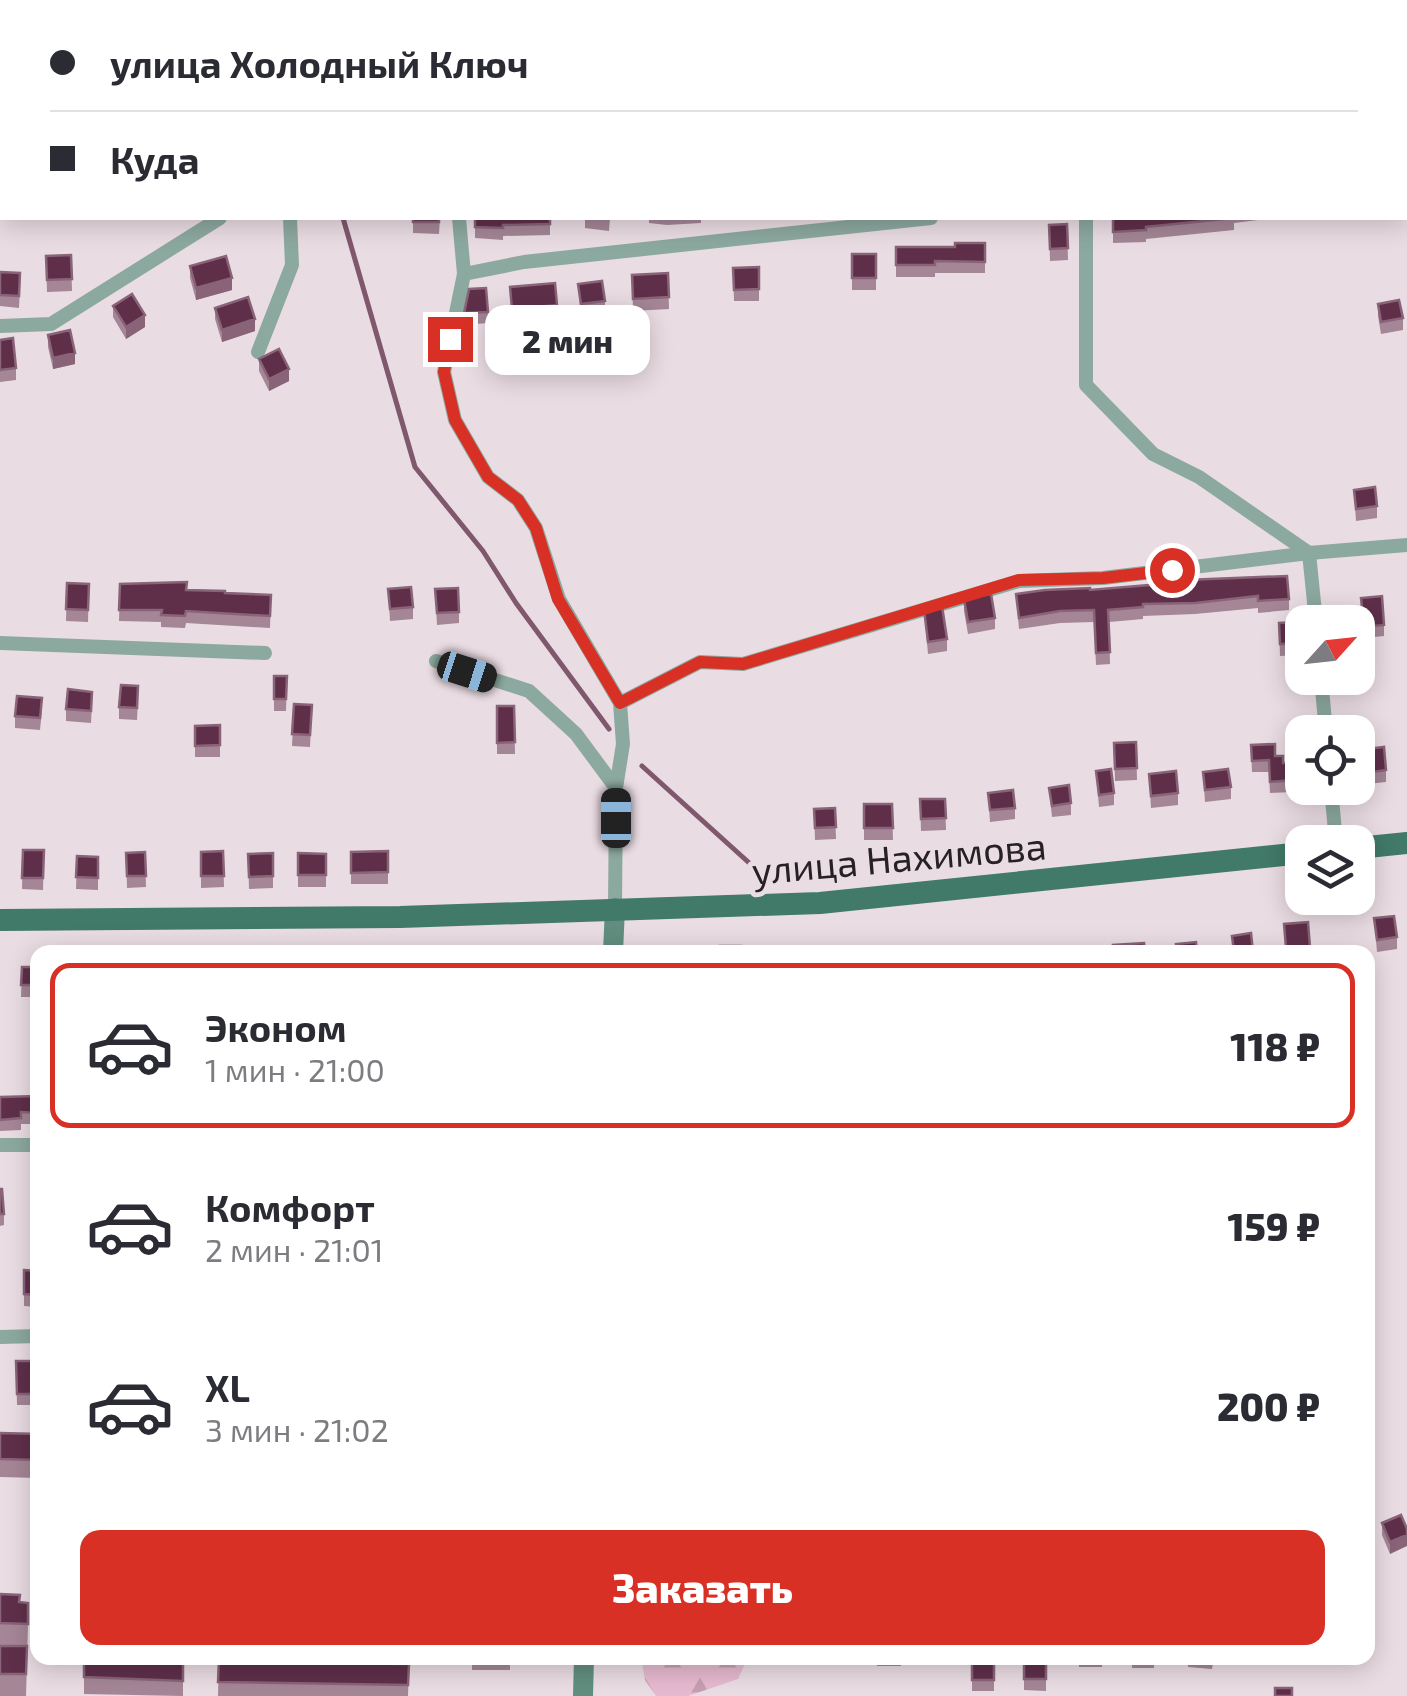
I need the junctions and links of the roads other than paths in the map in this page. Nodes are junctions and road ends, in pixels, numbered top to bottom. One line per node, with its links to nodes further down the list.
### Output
1 (217, 220): 7 (street)
2 (290, 220): 8 (street)
3 (459, 220): 6 (street)
4 (912, 220): 6 (street)
5 (1086, 220): 10 (street)
6 (464, 274): 15 (street)
7 (0, 326)
8 (258, 352)
9 (1407, 545): 10 (street)
10 (1309, 552): 11 (street); 15 (street)
11 (1314, 605)
12 (0, 644): 13 (street)
13 (265, 654)
14 (436, 662): 16 (street)
15 (620, 703): 16 (street)
16 (616, 788): 20 (street)
17 (1407, 843): 18 (main road)
18 (1375, 846)
19 (1285, 856): 20 (main road, улица Нахимова)
20 (615, 908): 21 (main road, улица Нахимова); 22 (street)
21 (0, 920)
22 (613, 945)
23 (0, 1145): 24 (street)
24 (30, 1145)
25 (30, 1336): 26 (street)
26 (0, 1337)
27 (584, 1665): 28 (street)
28 (583, 1696)

